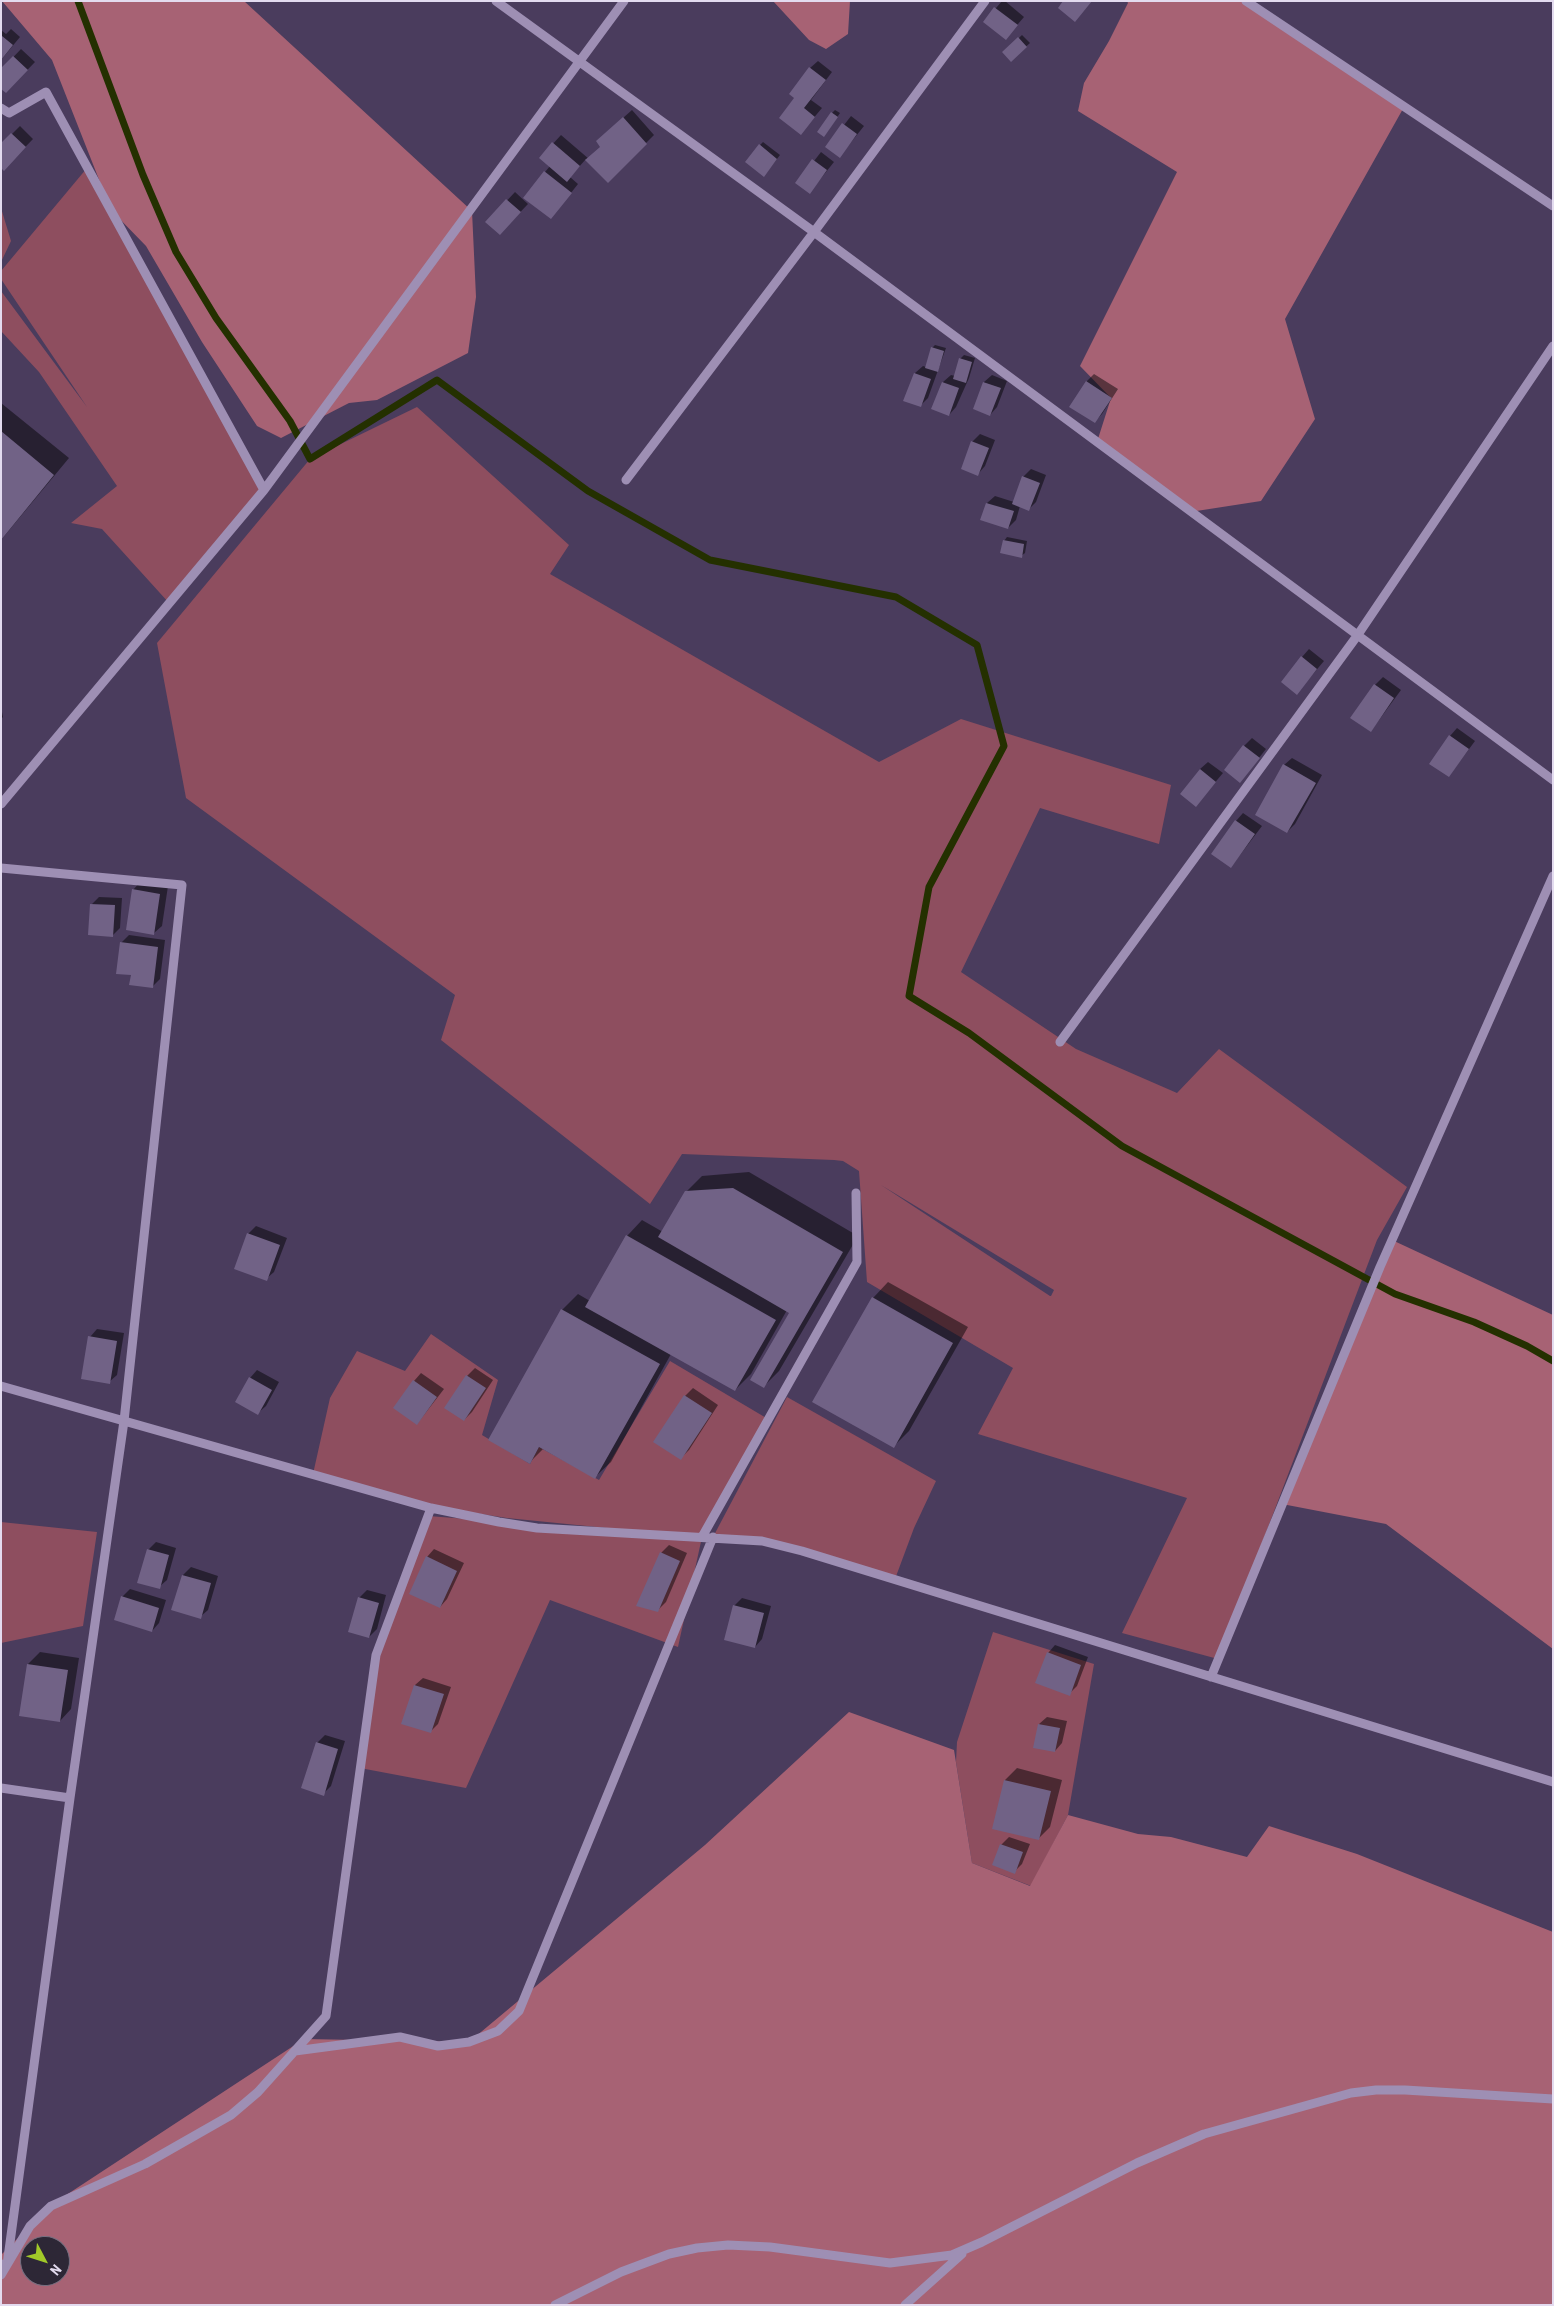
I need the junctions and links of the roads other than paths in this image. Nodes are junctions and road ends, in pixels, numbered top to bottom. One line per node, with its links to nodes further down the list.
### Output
1 (496, 1): 5 (street)
2 (624, 1): 5 (street)
3 (985, 1): 8 (street)
4 (1246, 1): 7 (street)
5 (579, 63): 8 (street); 11 (street)
6 (1, 108): 11 (street)
7 (1553, 206)
8 (814, 232): 10 (street); 12 (street)
9 (1553, 346): 12 (street)
10 (626, 480)
11 (264, 490): 14 (street)
12 (1357, 636): 13 (street); 17 (street)
13 (1553, 780)
14 (1, 804)
15 (1, 868): 20 (street)
16 (1553, 876): 24 (street)
17 (1060, 1042)
18 (856, 1193): 22 (street)
19 (1, 1386): 20 (street)
20 (124, 1421): 21 (street); 27 (street)
21 (431, 1508): 22 (street); 28 (street)
22 (702, 1537): 23 (street)
23 (713, 1538): 24 (street); 28 (street)
24 (1211, 1677): 25 (street)
25 (1553, 1782)
26 (1, 1788): 27 (street)
27 (70, 1798): 31 (street)
28 (294, 2051): 31 (street)
29 (1553, 2099): 30 (street)
30 (967, 2248): 33 (street); 34 (street)
31 (4, 2265): 32 (street)
32 (1, 2275)
33 (555, 2305)
34 (906, 2305)

